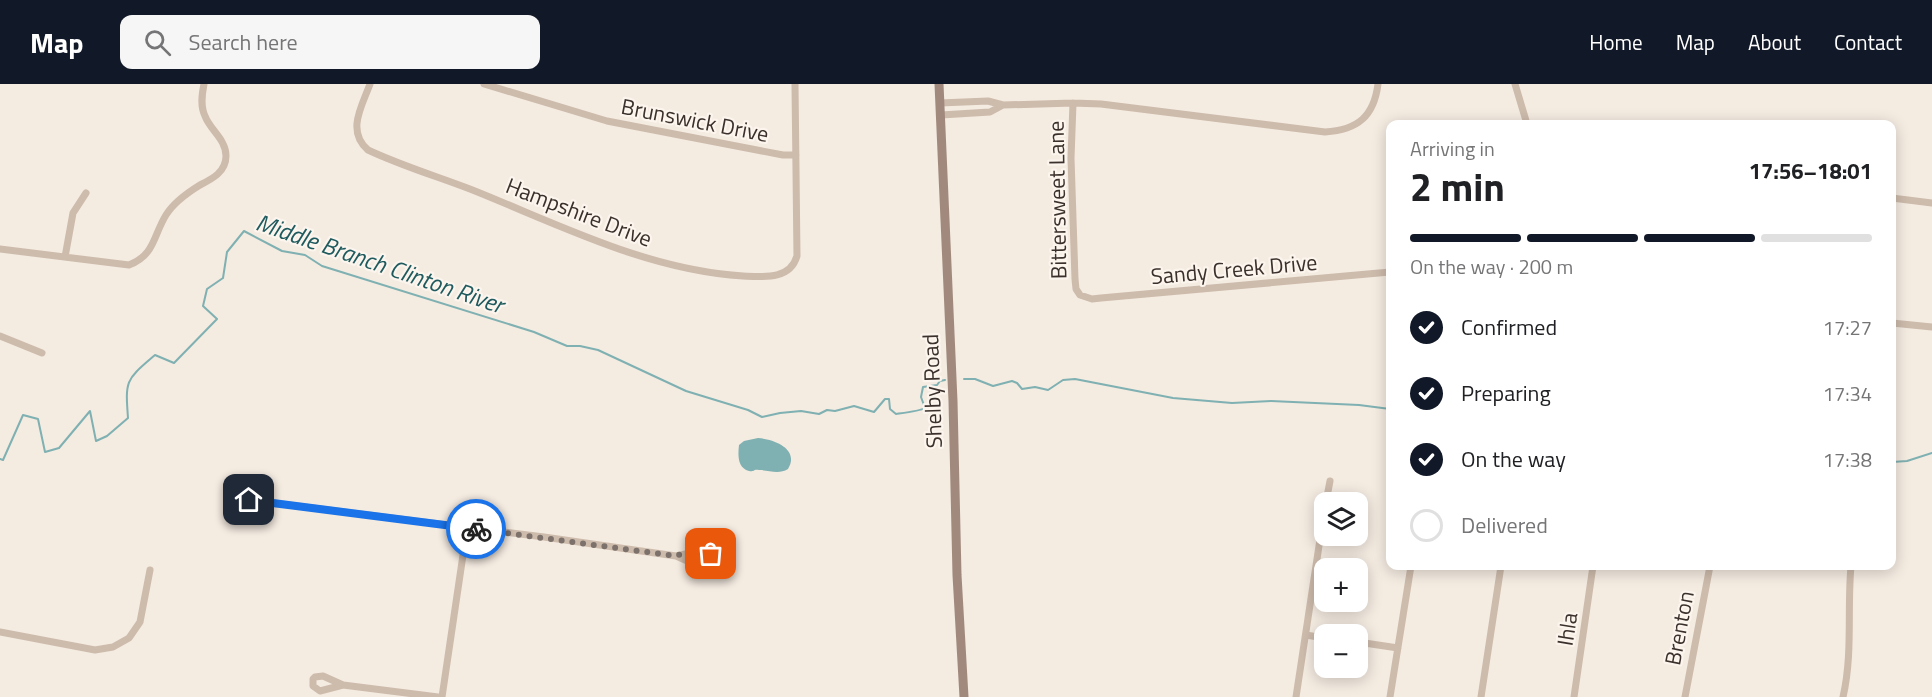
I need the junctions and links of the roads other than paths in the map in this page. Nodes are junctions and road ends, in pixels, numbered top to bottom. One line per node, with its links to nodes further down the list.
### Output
1 (204, 84): 18 (street)
2 (370, 84): 13 (street, Hampshire Drive)
3 (484, 84): 13 (street, Brunswick Drive)
4 (795, 84): 13 (street)
5 (939, 84): 8 (street, Shelby Road)
6 (1378, 84): 9 (street)
7 (1515, 84): 12 (street)
8 (940, 103): 10 (street); 11 (street, Shelby Road)
9 (1073, 103): 10 (street); 20 (street, Bittersweet Lane)
10 (1003, 105): 11 (street)
11 (941, 115): 44 (street, Shelby Road)
12 (1526, 120)
13 (796, 155)
14 (86, 193): 18 (street)
15 (1896, 198): 16 (street)
16 (1932, 203)
17 (0, 249): 18 (street)
18 (65, 257)
19 (1386, 272): 20 (street, Sandy Creek Drive)
20 (1080, 295)
21 (1896, 323): 22 (street)
22 (1932, 327)
23 (0, 336): 24 (street)
24 (42, 353)
25 (1329, 481): 26 (street)
26 (1327, 492)
27 (249, 500): 28 (street)
28 (467, 528): 30 (street); 43 (street)
29 (1319, 546): 38 (street)
30 (676, 556)
31 (150, 570): 37 (street)
32 (1410, 570): 41 (street)
33 (1500, 570): 47 (street)
34 (1592, 570): 48 (street, Ihla)
35 (1709, 570): 49 (street, Brenton)
36 (1851, 570): 50 (street)
37 (0, 632)
38 (1306, 635): 39 (street); 45 (street)
39 (1314, 636)
40 (1368, 644): 41 (street)
41 (1398, 648): 46 (street)
42 (343, 685): 43 (street)
43 (440, 697)
44 (964, 697)
45 (1296, 697)
46 (1390, 697)
47 (1481, 697)
48 (1574, 697)
49 (1685, 697)
50 (1843, 697)

